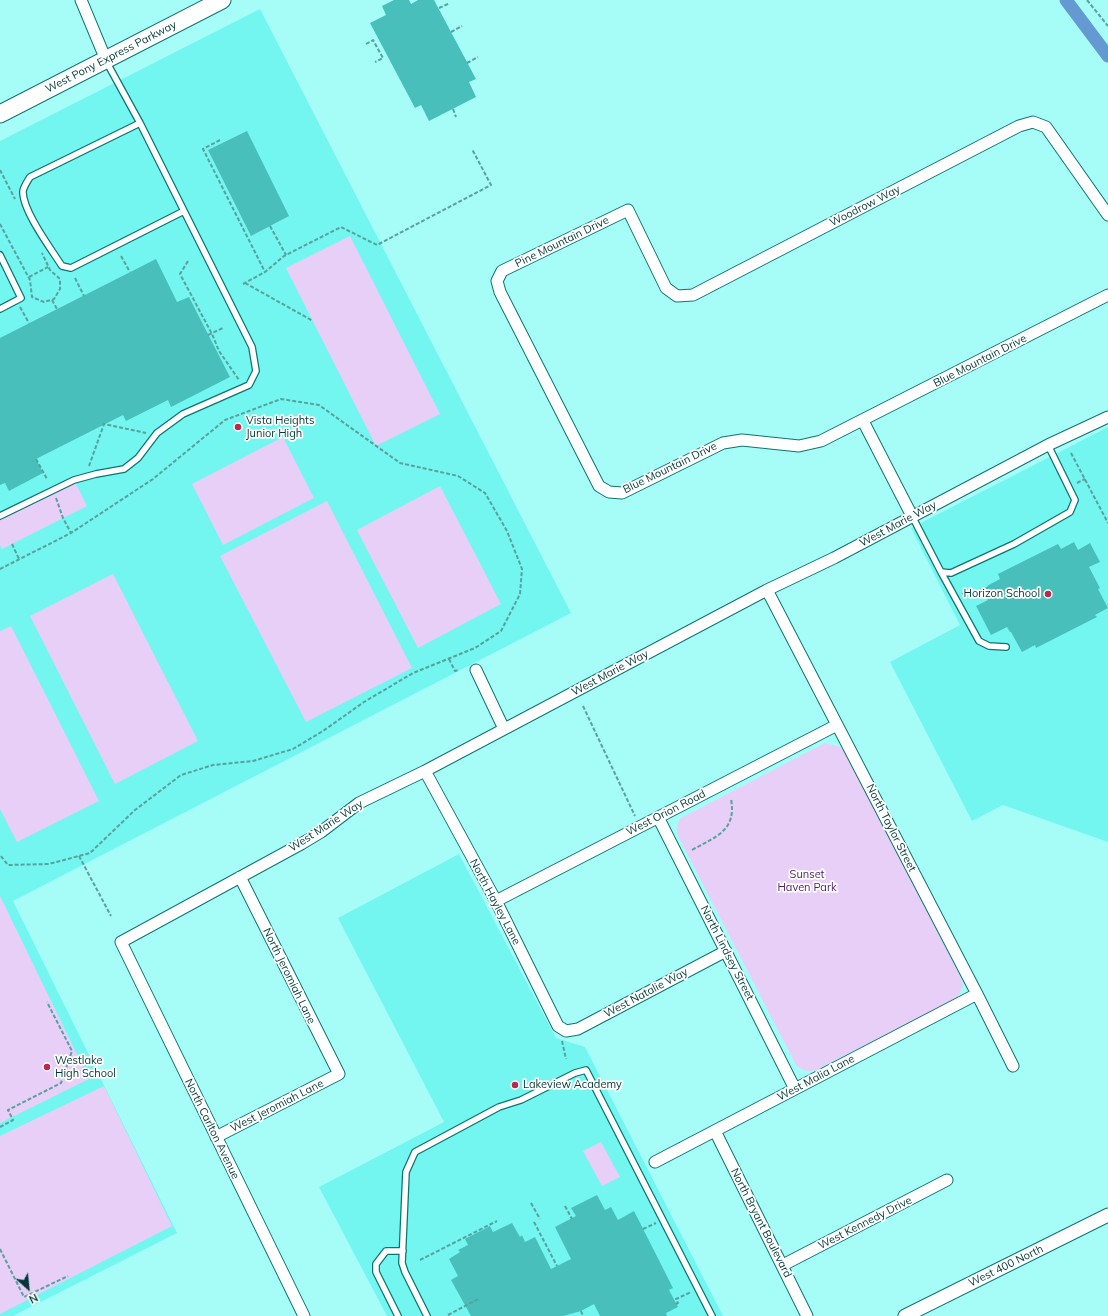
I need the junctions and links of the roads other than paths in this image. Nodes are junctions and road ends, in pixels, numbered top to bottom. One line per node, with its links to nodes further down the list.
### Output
1 (81, 0): 3 (street)
2 (222, 0): 3 (main road, West Pony Express Parkway)
3 (106, 60): 4 (main road, West Pony Express Parkway); 5 (lane)
4 (0, 114)
5 (140, 123): 7 (lane); 7 (lane)
6 (628, 210): 8 (street, Woodrow Way); 10 (street, Pine Mountain Drive)
7 (184, 211): 16 (lane)
8 (1108, 215)
9 (0, 255): 12 (lane)
10 (499, 277): 14 (street, Blue Mountain Drive)
11 (1108, 295): 14 (street, Blue Mountain Drive)
12 (0, 309)
13 (1108, 417): 15 (street, West Marie Way)
14 (863, 421): 17 (street)
15 (1048, 445): 17 (street, West Marie Way); 18 (lane)
16 (0, 516)
17 (912, 516): 18 (lane); 19 (street, West Marie Way)
18 (942, 572): 20 (lane)
19 (767, 590): 22 (street, North Taylor Street); 23 (street, West Marie Way)
20 (1006, 647)
21 (476, 670): 23 (street)
22 (837, 725): 25 (street, West Orion Road); 30 (street, North Taylor Street)
23 (504, 729): 24 (street, West Marie Way)
24 (425, 771): 26 (street, West Marie Way); 27 (street, North Hayley Lane)
25 (658, 817): 27 (street, West Orion Road); 29 (street, North Lindsey Street)
26 (240, 877): 28 (street, West Marie Way); 33 (street, North Jeromiah Lane)
27 (496, 901): 31 (street, North Hayley Lane)
28 (121, 942): 36 (street, North Carlton Avenue)
29 (726, 951): 31 (street, West Natalie Way); 34 (street, North Lindsey Street)
30 (977, 994): 32 (street, North Taylor Street); 34 (street, West Malia Lane)
31 (563, 1035)
32 (1013, 1066)
33 (338, 1074): 36 (street, West Jeromiah Lane)
34 (795, 1089): 35 (street, West Malia Lane)
35 (715, 1131): 37 (street, West Malia Lane); 41 (street, North Bryant Boulevard)
36 (216, 1137): 42 (street, North Carlton Avenue)
37 (655, 1162)
38 (947, 1180): 41 (street, West Kennedy Drive)
39 (1108, 1215): 47 (street, West 400 North)
40 (403, 1251): 43 (lane); 44 (lane); 45 (lane)
41 (783, 1265): 46 (street, North Bryant Boulevard)
42 (304, 1316)
43 (398, 1316)
44 (427, 1316)
45 (712, 1316)
46 (807, 1316)
47 (905, 1316)

